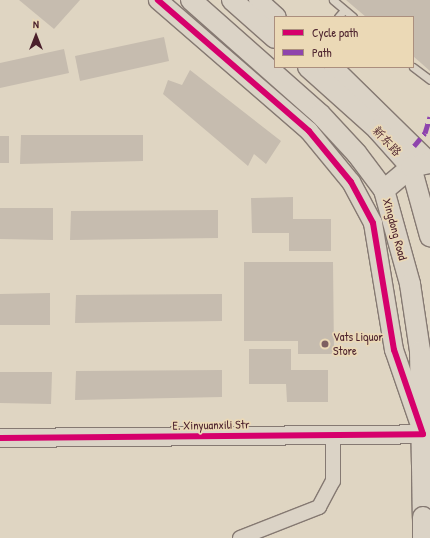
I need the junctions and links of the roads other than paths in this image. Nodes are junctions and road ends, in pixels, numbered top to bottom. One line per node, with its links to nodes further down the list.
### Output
1 (158, 0): 19 (street)
2 (191, 0): 16 (main road, Xingdong Road)
3 (232, 0): 10 (main road)
4 (258, 0): 7 (street)
5 (333, 0): 6 (lane)
6 (344, 10): 8 (lane); 9 (lane)
7 (276, 16)
8 (339, 16)
9 (352, 16)
10 (274, 37)
11 (309, 68): 15 (main road, 新东路)
12 (333, 68): 15 (street)
13 (414, 68): 14 (lane)
14 (430, 80)
15 (424, 164): 16 (main road); 17 (main road, 新东路)
16 (384, 190): 17 (main road); 19 (main road, Xingdong Road)
17 (425, 190): 18 (main road, 新东路)
18 (430, 236)
19 (423, 434): 20 (street, E. Xinyuanxili Str); 23 (main road, Xingdong Road, bridge)
20 (333, 435): 21 (street, E. Xinyuanxili Str); 22 (street)
21 (0, 438)
22 (240, 538)
23 (423, 538)

